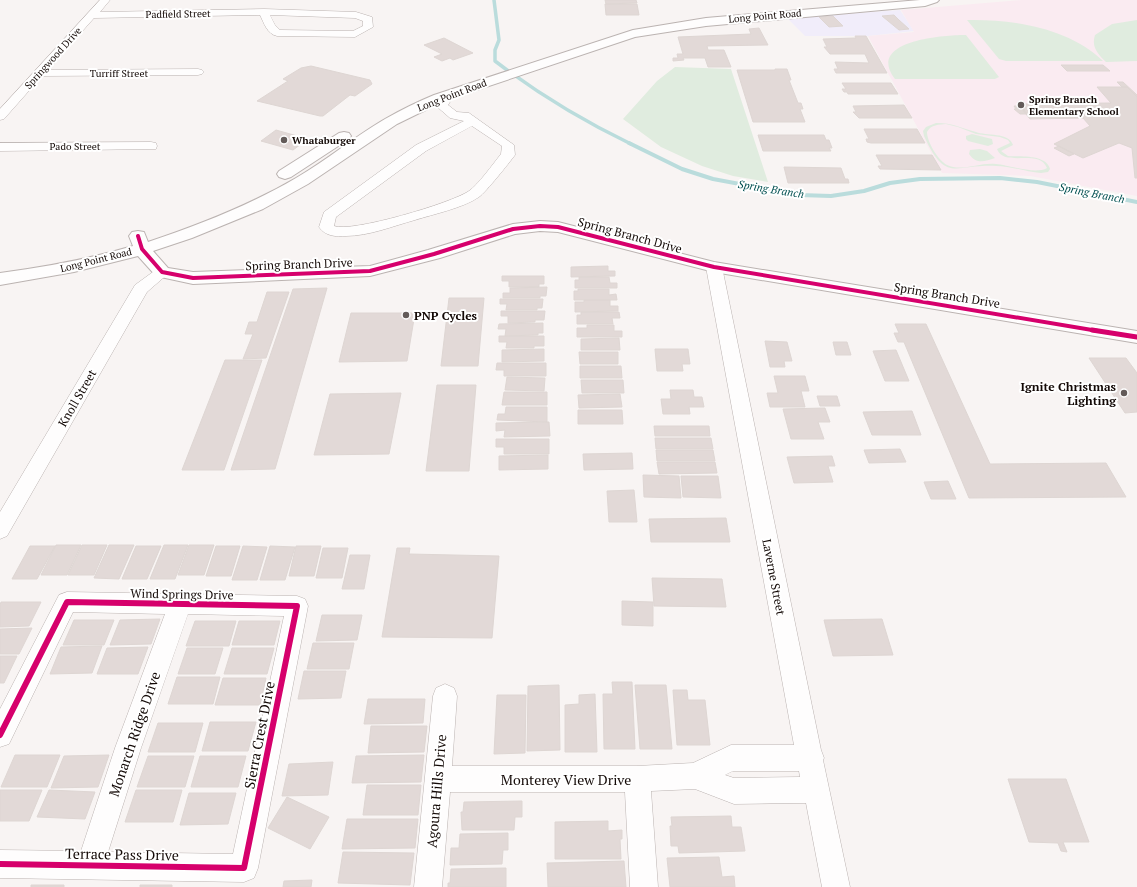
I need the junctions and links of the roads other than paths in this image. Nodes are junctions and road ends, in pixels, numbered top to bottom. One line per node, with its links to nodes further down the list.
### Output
1 (105, 0): 8 (street, Springwood Drive)
2 (818, 0): 6 (main road)
3 (884, 0): 5 (main road, Long Point Road)
4 (933, 0): 5 (main road, Long Point Road)
5 (850, 4): 6 (main road, Long Point Road); 11 (main road, Long Point Road)
6 (806, 6): 11 (main road, Long Point Road)
7 (264, 12): 7 (street, Padfield Street); 8 (street, Padfield Street)
8 (92, 15): 10 (street, Springwood Drive)
9 (198, 72): 10 (street, Turriff Street)
10 (40, 73): 13 (street, Springwood Drive)
11 (486, 77): 12 (main road, Long Point Road)
12 (436, 98): 14 (street); 17 (main road, Long Point Road)
13 (0, 116)
14 (469, 119): 14 (street)
15 (150, 146): 16 (street, Pado Street)
16 (0, 147)
17 (140, 242): 18 (main road, Long Point Road); 20 (main road); 21 (main road, Long Point Road)
18 (0, 266)
19 (714, 267): 20 (main road, Spring Branch Drive); 22 (main road, Spring Branch Drive); 28 (street, Laverne Street)
20 (162, 272): 23 (street, Knoll Street)
21 (0, 279)
22 (1137, 337)
23 (0, 530)
24 (180, 604): 25 (street, Wind Springs Drive); 27 (street, Wind Springs Drive); 34 (street, Monarch Ridge Drive)
25 (297, 606): 35 (street, Sierra Crest Drive)
26 (445, 696): 30 (street, Agoura Hills Drive)
27 (3, 721)
28 (811, 758): 29 (street, Monterey View Drive); 32 (street, Laverne Street)
29 (695, 776): 31 (street, Monterey View Drive); 32 (street, Monterey View Drive)
30 (437, 779): 31 (street, Monterey View Drive); 36 (street, Agoura Hills Drive)
31 (638, 779): 37 (street)
32 (817, 790): 38 (street, Laverne Street)
33 (0, 864): 34 (street, Terrace Pass Drive)
34 (90, 866): 35 (street, Terrace Pass Drive)
35 (244, 868)
36 (428, 887)
37 (644, 887)
38 (836, 887)

